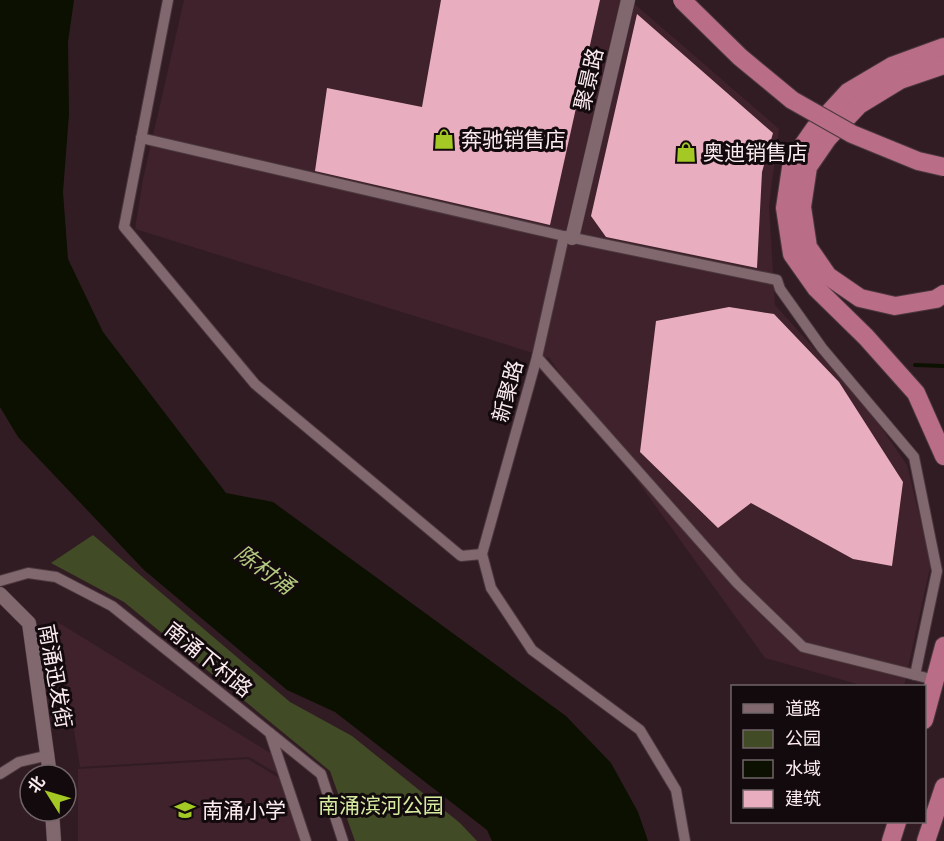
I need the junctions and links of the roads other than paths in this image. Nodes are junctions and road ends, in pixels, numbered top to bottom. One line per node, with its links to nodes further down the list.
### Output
1 (168, 0): 7 (street)
2 (618, 0): 9 (street, 聚景路)
3 (628, 0): 9 (street, 聚景路)
4 (682, 0): 8 (highway, bridge)
5 (944, 46): 12 (highway)
6 (944, 65): 10 (highway)
7 (141, 138): 9 (street); 13 (street)
8 (944, 167)
9 (568, 237): 11 (street, 新聚路); 17 (street)
10 (944, 294)
11 (537, 357): 13 (street, 新聚路); 17 (street)
12 (944, 456)
13 (482, 554): 30 (street)
14 (0, 581): 20 (street, 南涌下村路)
15 (0, 594): 21 (street, 南涌迅发街)
16 (944, 646): 18 (highway)
17 (915, 675): 18 (street)
18 (935, 680): 19 (highway)
19 (926, 713)
20 (270, 734): 28 (street); 29 (street, 南涌下村路)
21 (49, 755): 22 (street, 南涌迅发街); 23 (street)
22 (49, 763)
23 (0, 774)
24 (944, 786): 32 (highway)
25 (53, 823): 27 (street)
26 (897, 823): 31 (highway)
27 (54, 841)
28 (306, 841)
29 (343, 841)
30 (685, 841)
31 (891, 841)
32 (926, 841)

